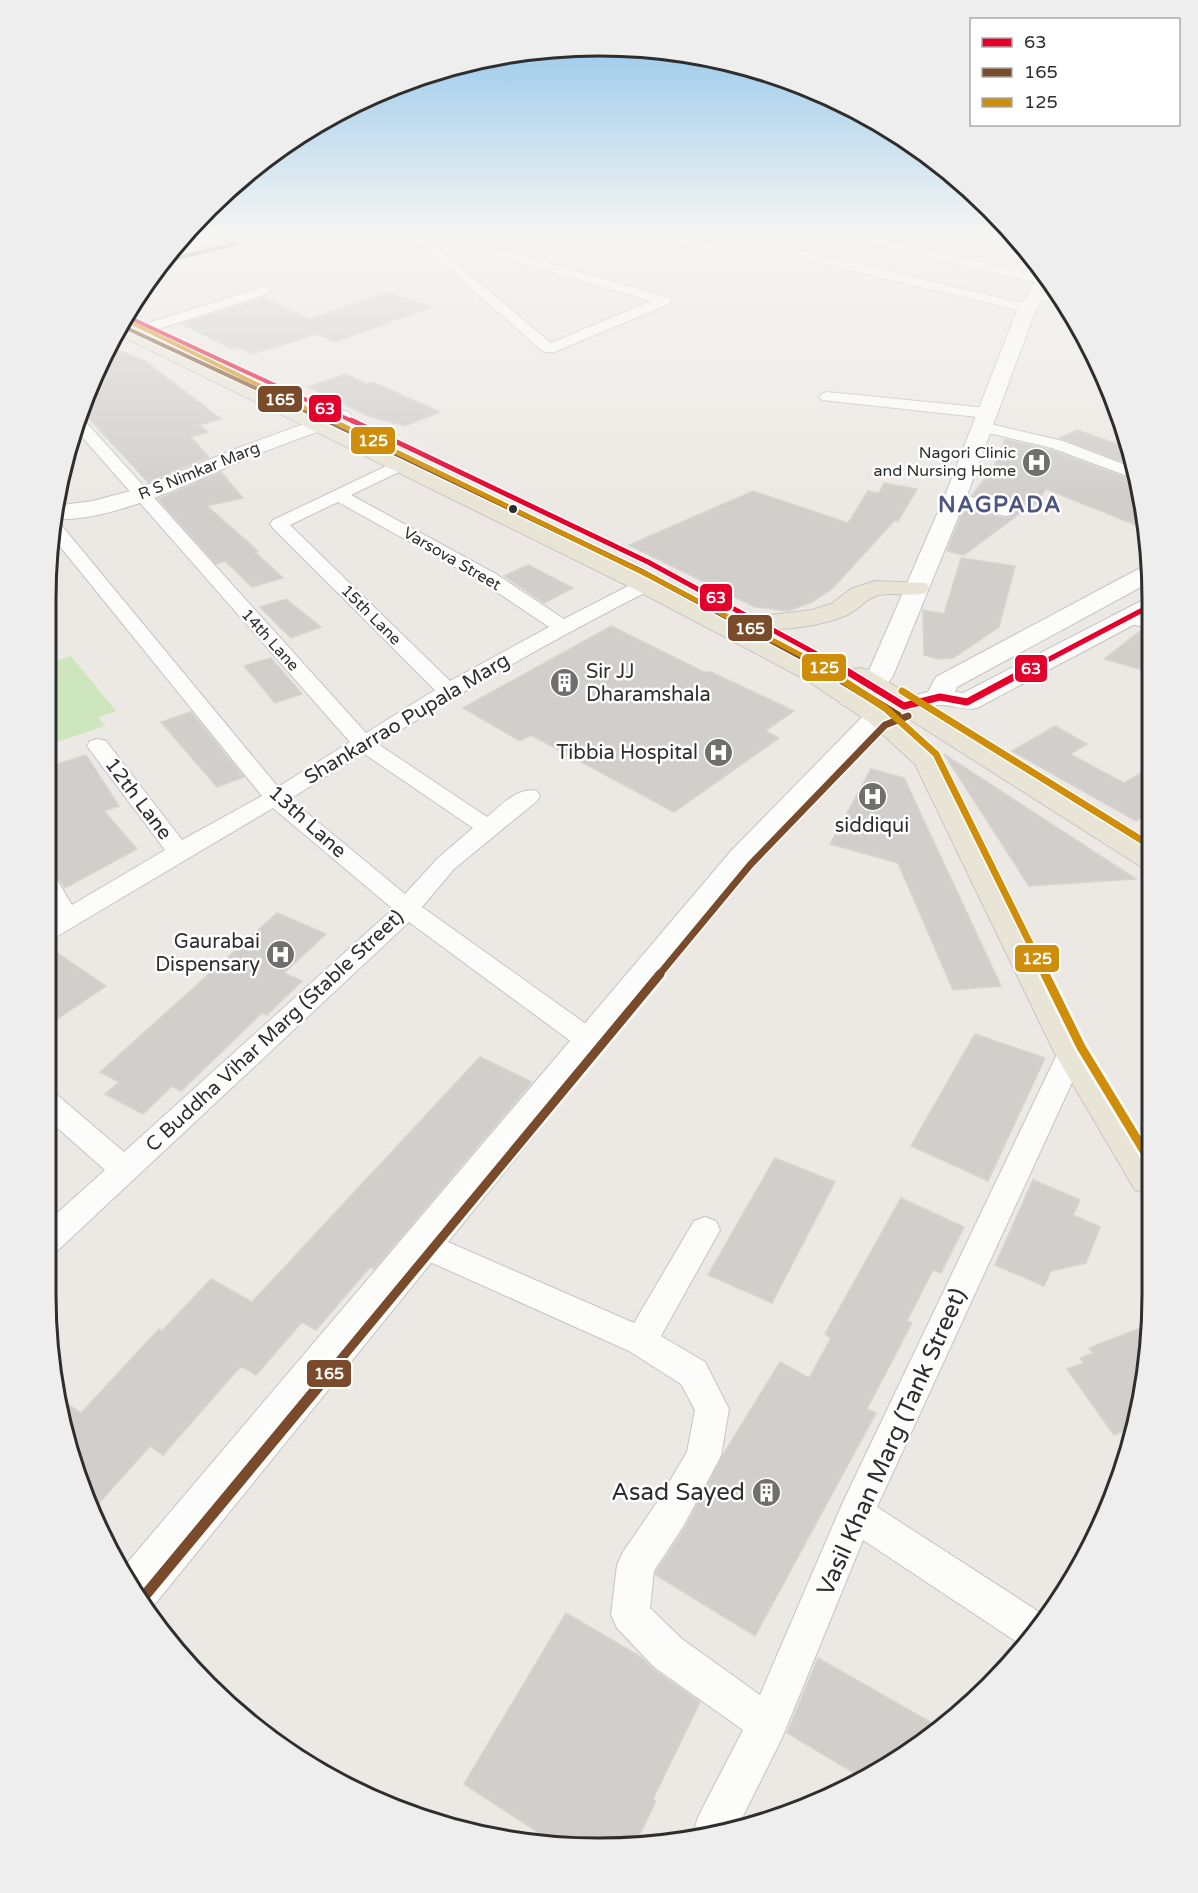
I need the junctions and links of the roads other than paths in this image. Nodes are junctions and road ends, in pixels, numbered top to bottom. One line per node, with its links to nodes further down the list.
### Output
1 (138, 321): 6 (main road)
2 (168, 321): 6 (street)
3 (517, 321): 4 (street)
4 (615, 321)
5 (1025, 321): 12 (main road)
6 (150, 327): 9 (main road)
7 (193, 330): 9 (street)
8 (126, 331): 13 (main road)
9 (170, 336): 11 (main road)
10 (827, 397): 12 (street)
11 (342, 416): 13 (main road, R S Nimkar Marg); 27 (main road)
12 (984, 420): 16 (street); 19 (main road)
13 (317, 425): 15 (main road); 17 (main road, R S Nimkar Marg)
14 (83, 428): 17 (street, 14th Lane)
15 (399, 465): 18 (street); 24 (main road)
16 (1127, 471)
17 (142, 495): 21 (main road, R S Nimkar Marg); 32 (street, 14th Lane)
18 (338, 495): 28 (street, Varsova Street); 29 (street, 15th Lane)
19 (955, 498): 20 (street); 25 (main road)
20 (1005, 511)
21 (61, 520)
22 (60, 533): 35 (street, 13th Lane)
23 (1141, 577): 30 (main road)
24 (645, 585): 28 (street, Shankarrao Pupala Marg); 31 (main road)
25 (917, 588): 27 (main road); 31 (main road)
26 (1142, 616): 30 (main road)
27 (763, 622): 31 (main road)
28 (563, 627): 29 (street, Shankarrao Pupala Marg)
29 (448, 691): 32 (street, Shankarrao Pupala Marg)
30 (940, 696): 31 (main road)
31 (877, 701): 38 (main road); 41 (main road); 42 (main road)
32 (364, 744): 35 (street, Shankarrao Pupala Marg); 36 (street, 14th Lane)
33 (98, 746): 37 (street, 12th Lane)
34 (529, 796): 36 (street, C Buddha Vihar Marg (Stable Street))
35 (275, 798): 37 (street, Shankarrao Pupala Marg); 39 (street, 13th Lane)
36 (488, 828): 39 (street, C Buddha Vihar Marg (Stable Street))
37 (179, 852): 40 (street, Shankarrao Pupala Marg)
38 (1142, 853)
39 (408, 909): 41 (street, 13th Lane); 45 (street, C Buddha Vihar Marg (Stable Street))
40 (57, 925)
41 (590, 1041): 48 (main road)
42 (1072, 1052): 44 (main road); 50 (street, Vasil Khan Marg (Tank Street))
43 (56, 1111): 45 (street)
44 (1142, 1167)
45 (125, 1170): 47 (street, C Buddha Vihar Marg (Stable Street))
46 (705, 1230): 49 (street)
47 (56, 1232)
48 (421, 1244): 49 (street); 51 (main road)
49 (641, 1341): 53 (street)
50 (856, 1514): 52 (street); 53 (street, Vasil Khan Marg (Tank Street))
51 (140, 1585)
52 (1027, 1629)
53 (768, 1724): 54 (street, Vasil Khan Marg (Tank Street))
54 (717, 1824)

